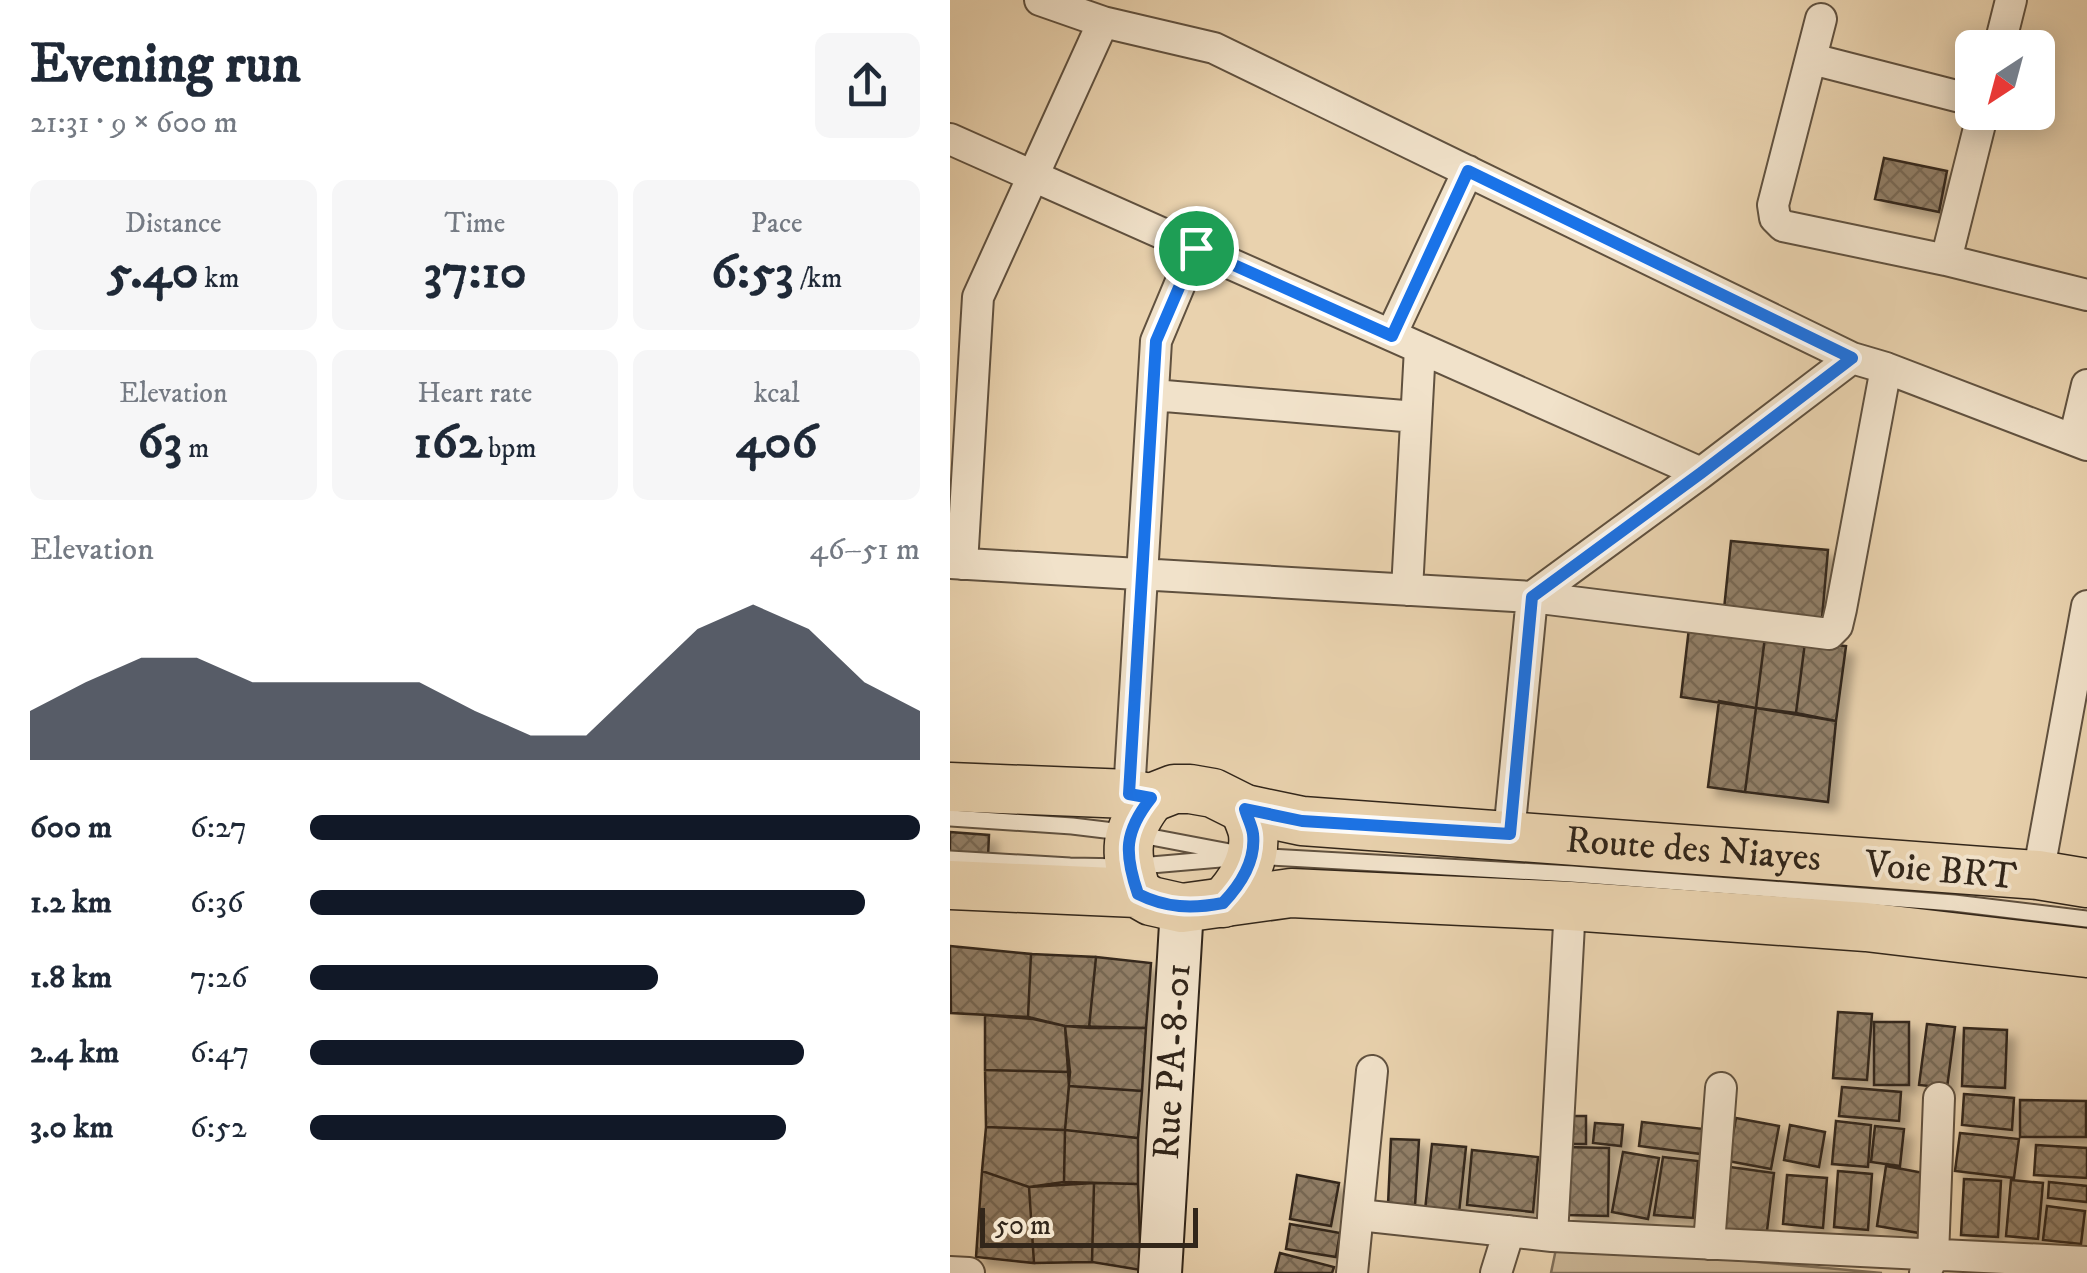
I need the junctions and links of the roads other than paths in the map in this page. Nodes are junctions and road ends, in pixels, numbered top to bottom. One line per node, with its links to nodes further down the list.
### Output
1 (1040, 0): 4 (street)
2 (2012, 0): 5 (street)
3 (1821, 19): 6 (street)
4 (1103, 22): 10 (street); 11 (street)
5 (2004, 30)
6 (1812, 59): 7 (street); 13 (street)
7 (1955, 96)
8 (1978, 130): 13 (street)
9 (950, 138): 11 (street)
10 (1468, 171): 15 (street); 17 (street)
11 (1033, 176): 12 (street); 22 (street)
12 (1196, 248): 15 (street); 20 (street)
13 (1946, 260): 14 (street)
14 (2087, 295)
15 (1392, 336): 16 (street)
16 (1420, 348): 21 (street); 24 (street)
17 (1852, 358): 18 (street); 24 (street)
18 (1886, 368): 23 (street); 28 (street)
19 (2087, 385): 23 (street)
20 (1153, 395): 21 (street); 26 (street)
21 (1416, 417): 27 (street)
22 (960, 425): 25 (street)
23 (2081, 442)
24 (1701, 473): 28 (street)
25 (956, 563): 26 (street)
26 (1142, 574): 27 (street); 35 (street)
27 (1406, 590): 28 (street)
28 (1532, 597): 34 (street)
29 (2087, 606): 30 (street)
30 (2084, 643): 38 (street)
31 (950, 787): 35 (main road, Route des Niayes)
32 (1245, 809): 34 (main road, Route des Niayes); 35 (main road, Route des Niayes); 36 (main road)
33 (950, 818): 35 (lane, Voie BRT)
34 (1510, 834): 38 (main road, Route des Niayes)
35 (1135, 837): 36 (lane, Voie BRT); 36 (lane, Voie BRT); 37 (lane, Voie BRT); 40 (main road); 41 (main road)
36 (1250, 856): 41 (main road); 43 (lane, Voie BRT)
37 (950, 859)
38 (2038, 875): 39 (main road, Route des Niayes)
39 (2087, 883)
40 (950, 885)
41 (1203, 906): 42 (main road, Route des Niayes); 56 (street, Rue PA-8-01)
42 (1570, 906): 44 (main road, Route des Niayes); 50 (street)
43 (2087, 919)
44 (2087, 953)
45 (1372, 1071): 48 (street)
46 (1721, 1088): 51 (street)
47 (1939, 1098): 53 (street)
48 (1359, 1215): 49 (street); 57 (street)
49 (1509, 1231): 50 (street); 58 (street)
50 (1552, 1236): 51 (street)
51 (1709, 1244): 53 (street)
52 (2087, 1262): 53 (street)
53 (1929, 1265)
54 (950, 1272): 55 (street)
55 (969, 1273)
56 (1160, 1273)
57 (1352, 1273)
58 (1496, 1273)

